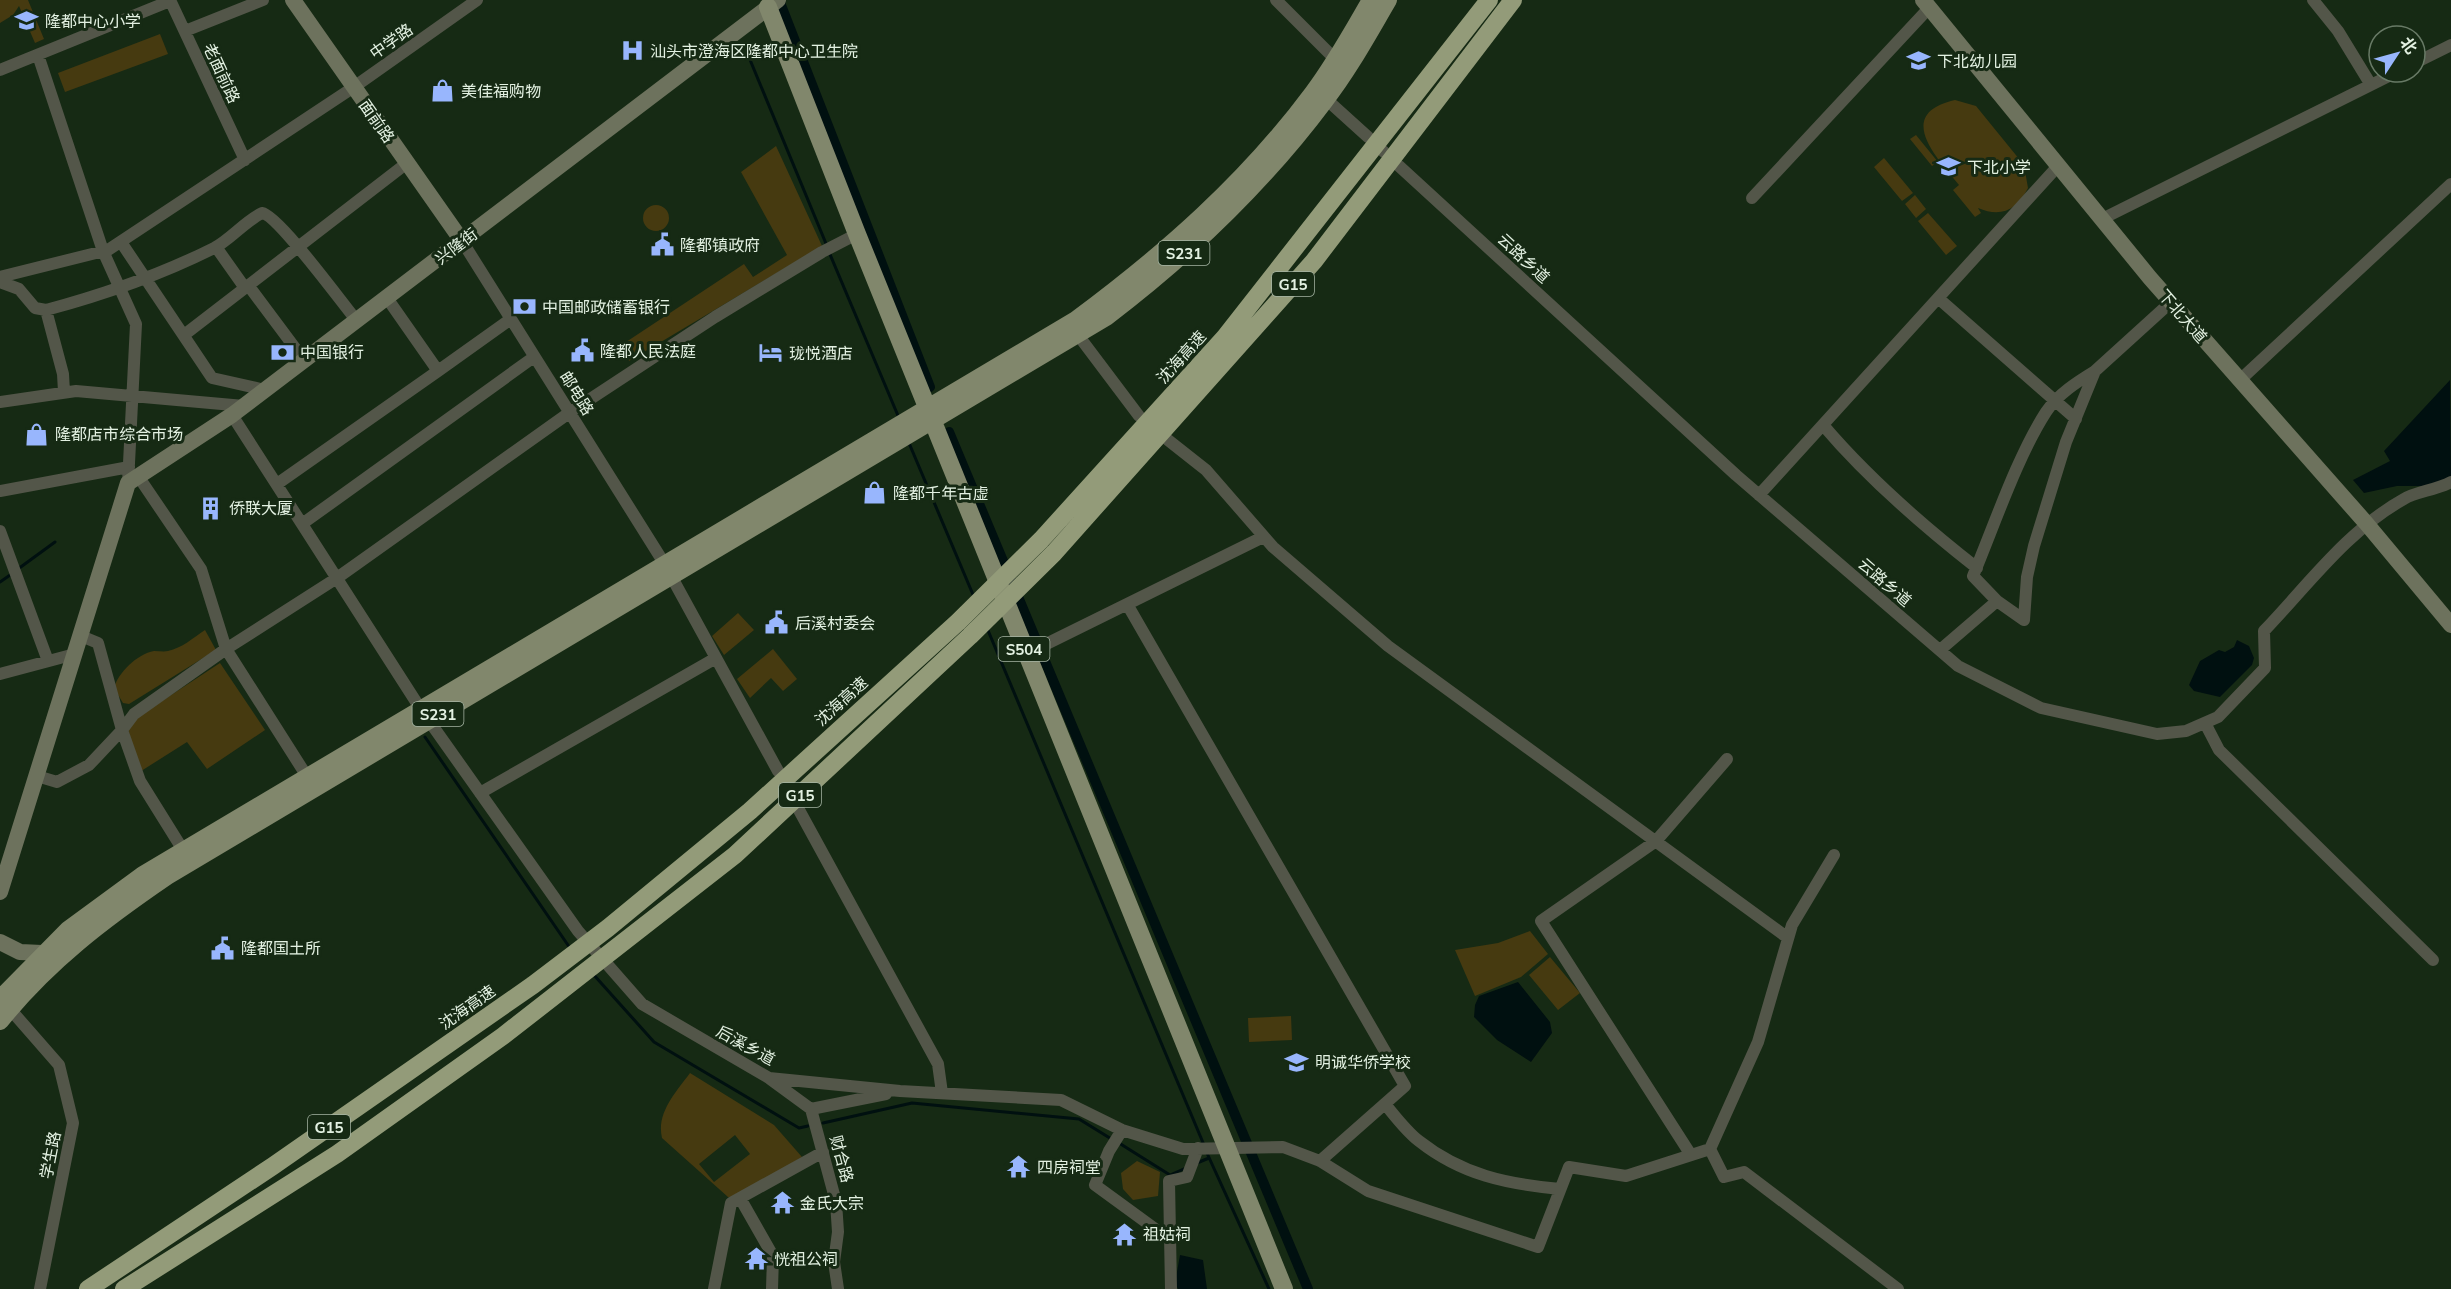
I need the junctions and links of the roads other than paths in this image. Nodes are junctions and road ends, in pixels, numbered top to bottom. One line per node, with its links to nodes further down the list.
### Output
1 (170, 0): 13 (street, 老面前路); 15 (street)
2 (263, 0): 13 (street)
3 (293, 0): 20 (street, 面前路)
4 (477, 0): 20 (street, 中学路)
5 (1276, 0): 17 (street)
6 (1371, 0): 17 (main road, S231)
7 (1388, 0): 21 (main road, S231)
8 (1489, 0): 75 (highway, 沈海高速 / G15)
9 (1513, 0): 75 (highway, 沈海高速 / G15)
10 (2313, 0): 19 (street)
11 (769, 2): 30 (main road, S504); 31 (street, 兴隆街)
12 (1926, 3): 26 (street, 下北大道); 28 (street)
13 (185, 32): 23 (street, 老面前路)
14 (2451, 45): 16 (street)
15 (38, 55): 18 (street); 35 (street)
16 (2427, 57)
17 (1335, 59): 61 (main road, S231)
18 (0, 70)
19 (2371, 85): 29 (street)
20 (354, 87): 23 (street, 中学路); 24 (street, 面前路)
21 (1326, 99): 22 (street); 48 (main road, S231)
22 (1368, 137)
23 (245, 159): 32 (street, 中学路)
24 (407, 162): 31 (street, 面前路); 34 (street)
25 (1399, 166): 70 (street, 云路乡道)
26 (2058, 166): 29 (street, 下北大道); 42 (street)
27 (2451, 184): 53 (street)
28 (1752, 198)
29 (2102, 219): 43 (street, 下北大道)
30 (857, 234): 60 (street); 61 (main road, S504)
31 (462, 241): 41 (street, 兴隆街); 45 (street, 邮电路)
32 (121, 242): 35 (street, 中学路); 37 (street)
33 (216, 247): 34 (street); 37 (street); 39 (street)
34 (297, 247): 39 (street); 46 (street)
35 (103, 251): 36 (street, 中学路); 40 (street)
36 (0, 278)
37 (146, 280): 40 (street); 47 (street)
38 (0, 282): 44 (street)
39 (247, 286): 47 (street); 50 (street)
40 (120, 290): 44 (street); 56 (street)
41 (387, 298): 46 (street, 兴隆街); 51 (street)
42 (1938, 298): 58 (street); 64 (street)
43 (2171, 302): 52 (street); 53 (street, 下北大道)
44 (46, 310): 55 (street)
45 (511, 319): 49 (street, 邮电路); 51 (street)
46 (357, 321): 50 (street, 兴隆街)
47 (184, 335): 54 (street)
48 (1078, 335): 61 (main road, S231); 62 (street)
49 (534, 357): 60 (street, 邮电路); 72 (street)
50 (304, 360): 54 (street, 兴隆街)
51 (438, 371): 68 (street)
52 (2095, 371): 58 (street); 63 (street)
53 (2240, 380): 71 (street, 下北大道)
54 (265, 390): 59 (street, 兴隆街)
55 (64, 392): 56 (street); 57 (street)
56 (132, 396): 59 (street); 66 (street)
57 (0, 402)
58 (2056, 402): 63 (street); 76 (street)
59 (238, 410): 66 (street, 兴隆街); 68 (street, 后溪乡道)
60 (569, 413): 77 (street, 邮电路); 78 (street)
61 (930, 414): 77 (main road, S231); 86 (main road, S504)
62 (1139, 416)
63 (2076, 419): 79 (street)
64 (1823, 425): 70 (street); 76 (street)
65 (1168, 440): 74 (street)
66 (132, 475): 69 (street); 82 (street); 83 (street)
67 (2451, 482): 71 (street, 云路乡道)
68 (277, 484): 72 (street, 后溪乡道)
69 (0, 491)
70 (1759, 495): 84 (street, 云路乡道)
71 (2366, 523): 81 (street, 下北大道); 91 (street, 云路乡道)
72 (302, 524): 78 (street, 后溪乡道)
73 (0, 531): 88 (street)
74 (1263, 537): 80 (street); 99 (street)
75 (1047, 546): 124 (highway, 沈海高速 / G15); 125 (highway, 沈海高速 / G15)
76 (1977, 568): 79 (street)
77 (667, 569): 87 (street, 邮电路); 90 (main road, S231)
78 (337, 578): 83 (street); 90 (street, 后溪乡道)
79 (1997, 601): 84 (street)
80 (1127, 604): 86 (street); 112 (street)
81 (2451, 625)
82 (81, 636): 85 (street); 92 (street)
83 (226, 649): 92 (street); 96 (street)
84 (1940, 650): 91 (street, 云路乡道)
85 (75, 654): 88 (street); 95 (street)
86 (1027, 654): 115 (main road, S504)
87 (716, 658): 94 (street, 邮电路); 97 (street)
88 (48, 661): 89 (street)
89 (0, 675)
90 (424, 714): 96 (main road, S231); 97 (street, 后溪乡道); 108 (main road, S231)
91 (2205, 723): 107 (street)
92 (122, 730): 95 (street); 100 (street)
93 (1726, 759): 99 (street)
94 (778, 771)
95 (37, 776): 102 (street)
96 (308, 778): 100 (main road, S231)
97 (480, 793): 109 (street, 后溪乡道)
98 (799, 810): 111 (street)
99 (1656, 841): 104 (street); 118 (street)
100 (183, 850): 106 (main road, S231)
101 (1834, 855): 104 (street)
102 (4, 869): 103 (street)
103 (0, 892)
104 (1788, 938): 116 (street)
105 (0, 942): 106 (street)
106 (42, 953): 108 (main road, S231)
107 (2433, 960)
108 (3, 1010): 123 (street, 学生路)
109 (769, 1078): 110 (street, 后溪乡道); 113 (street)
110 (900, 1091): 111 (street, 后溪乡道); 113 (street)
111 (942, 1093): 114 (street, 后溪乡道)
112 (1385, 1104): 119 (street); 120 (street)
113 (811, 1109): 117 (street, 财合路)
114 (1117, 1137): 115 (street, 后溪乡道); 122 (street)
115 (1212, 1147): 119 (street, 后溪乡道); 122 (street); 130 (main road, S504)
116 (1710, 1149): 118 (street); 131 (street)
117 (823, 1152): 121 (street); 128 (street, 财合路)
118 (1691, 1155): 120 (street)
119 (1320, 1161): 120 (street, 后溪乡道)
120 (1560, 1189)
121 (740, 1198): 126 (street); 127 (street)
122 (1169, 1239): 129 (street)
123 (40, 1289)
124 (88, 1289)
125 (124, 1289)
126 (714, 1289)
127 (772, 1289)
128 (838, 1289)
129 (1171, 1289)
130 (1284, 1289)
131 (1898, 1289)

